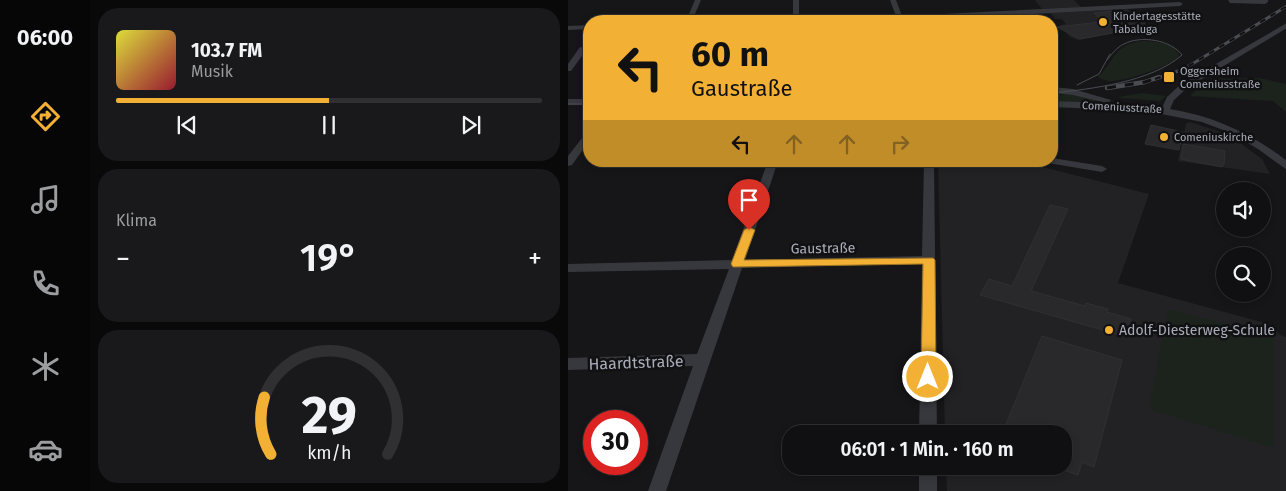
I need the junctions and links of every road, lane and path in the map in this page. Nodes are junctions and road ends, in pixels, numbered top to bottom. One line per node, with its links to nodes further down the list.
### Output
1 (698, 0): 7 (street)
2 (796, 0): 8 (street)
3 (893, 0): 9 (street)
4 (1265, 0): 5 (street)
5 (1230, 1)
6 (1180, 4): 10 (street)
7 (692, 15)
8 (795, 15)
9 (899, 15)
10 (957, 15)
11 (1286, 25): 20 (street)
12 (583, 27): 13 (street)
13 (568, 28)
14 (583, 49): 15 (street)
15 (568, 69)
16 (1058, 91): 20 (street)
17 (568, 102): 18 (street)
18 (583, 102)
19 (1058, 104): 20 (street, Comeniusstraße)
20 (1166, 107): 30 (street, Comeniusstraße)
21 (583, 108): 22 (street)
22 (568, 109)
23 (583, 141): 24 (street)
24 (568, 143)
25 (583, 145): 27 (street)
26 (1058, 162): 31 (street)
27 (568, 163)
28 (771, 167): 33 (street)
29 (929, 167): 32 (street)
30 (1286, 167)
31 (1102, 169)
32 (929, 260): 33 (street, Gaustraße); 37 (street)
33 (737, 264): 34 (street, Gaustraße); 35 (street)
34 (568, 268)
35 (703, 360): 36 (street, Haardtstraße); 39 (street)
36 (568, 364)
37 (928, 425)
38 (928, 475): 40 (street)
39 (657, 491)
40 (928, 491)

